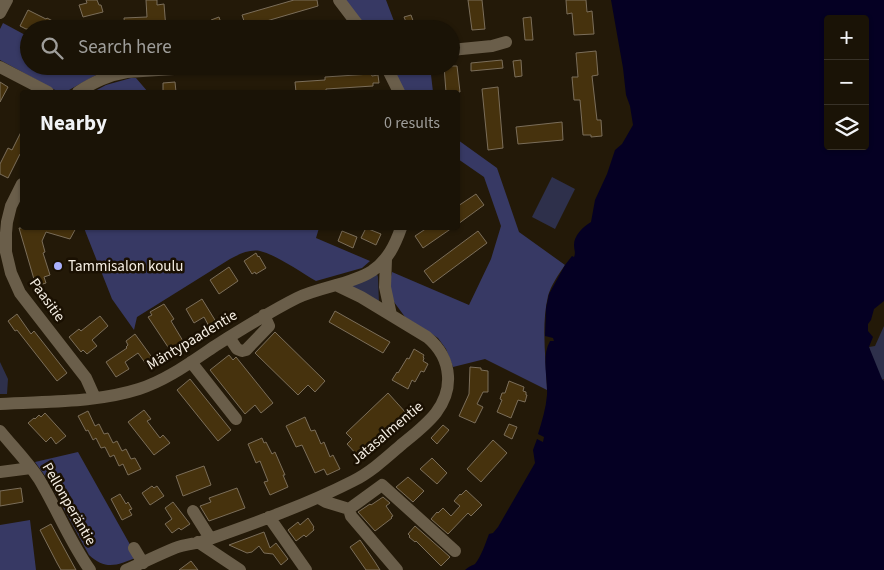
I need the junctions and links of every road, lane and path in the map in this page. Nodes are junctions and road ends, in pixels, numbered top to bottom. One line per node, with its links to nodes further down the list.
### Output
1 (7, 0): 3 (street)
2 (339, 0): 4 (street)
3 (0, 13)
4 (354, 20)
5 (506, 42): 6 (street)
6 (460, 49)
7 (0, 67): 10 (street)
8 (112, 75): 11 (street)
9 (390, 75): 12 (street)
10 (44, 90)
11 (81, 90)
12 (398, 90)
13 (20, 188): 21 (street, Paasitie)
14 (400, 230): 15 (street, Mäntypaadentie)
15 (386, 259): 16 (street, Mäntypaadentie); 18 (street, Mäntypaadentie)
16 (336, 284): 17 (street, Mäntypaadentie); 18 (street, Jatasalmentie)
17 (264, 316): 19 (street, Mäntypaadentie); 19 (street)
18 (391, 316): 27 (street, Jatasalmentie)
19 (229, 337): 20 (street, Mäntypaadentie)
20 (191, 362): 21 (street, Mäntypaadentie); 23 (street)
21 (95, 398): 22 (street, Mäntypaadentie)
22 (0, 404)
23 (236, 419)
24 (0, 431): 25 (street, Pellonperäntie)
25 (31, 468): 26 (street); 35 (street, Pellonperäntie)
26 (0, 472)
27 (319, 498): 28 (street); 30 (street, Jatasalmentie)
28 (349, 510): 33 (street); 39 (street)
29 (193, 511): 31 (street)
30 (269, 517): 31 (street, Jatasalmentie); 38 (street)
31 (204, 540): 34 (street, Jatasalmentie); 37 (street)
32 (134, 548): 34 (street)
33 (456, 551)
34 (143, 563): 36 (street, Jatasalmentie)
35 (90, 570)
36 (126, 570)
37 (240, 570)
38 (306, 570)
39 (397, 570)

